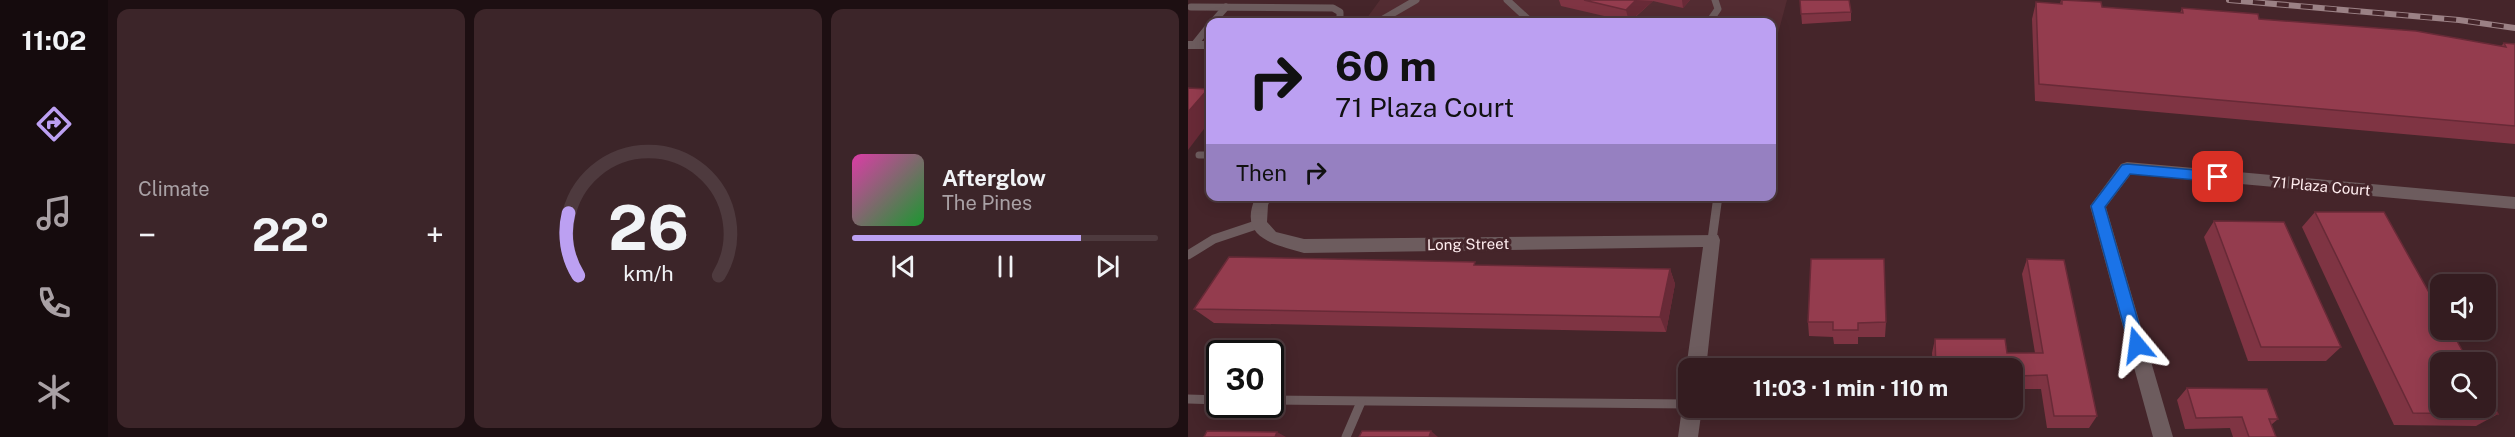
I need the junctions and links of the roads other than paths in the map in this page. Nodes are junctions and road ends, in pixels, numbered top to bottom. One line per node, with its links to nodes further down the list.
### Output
1 (1276, 0): 8 (lane)
2 (1330, 0): 9 (lane)
3 (1416, 0): 12 (lane)
4 (1507, 0): 13 (lane)
5 (1715, 0): 14 (lane)
6 (1191, 7): 7 (lane)
7 (1226, 7): 8 (lane); 10 (lane)
8 (1270, 8): 9 (lane)
9 (1325, 8): 11 (lane)
10 (1217, 18)
11 (1340, 18)
12 (1385, 18)
13 (1527, 18)
14 (1712, 18)
15 (1206, 30): 16 (lane)
16 (1191, 45)
17 (1199, 155): 18 (lane)
18 (1206, 155)
19 (1262, 201): 22 (street)
20 (1717, 201): 23 (lane)
21 (2515, 203): 34 (street, 71 Plaza Court)
22 (1260, 224): 23 (street, Long Street); 24 (lane)
23 (1712, 240): 25 (street)
24 (1188, 255)
25 (1697, 358)
26 (1188, 399): 27 (lane)
27 (1206, 400)
28 (1284, 400): 29 (lane)
29 (1361, 402): 30 (lane); 32 (lane)
30 (1678, 404)
31 (1691, 418): 33 (street)
32 (1346, 437)
33 (1688, 437)
34 (2163, 437)

